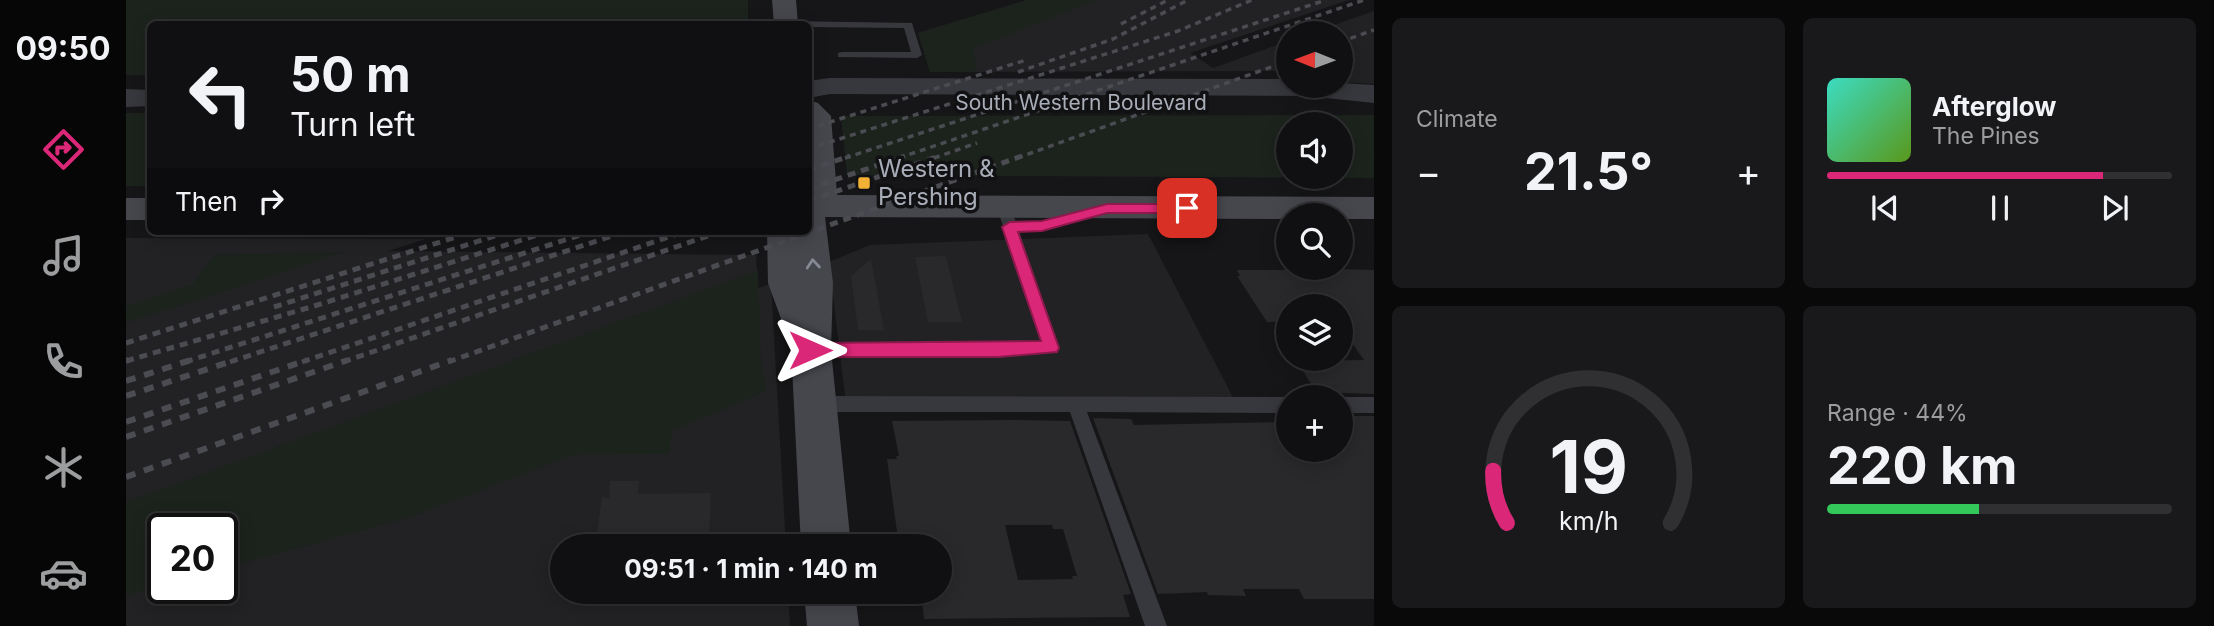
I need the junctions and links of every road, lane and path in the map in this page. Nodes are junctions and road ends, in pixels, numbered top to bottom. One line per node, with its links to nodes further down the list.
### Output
1 (784, 0): 2 (main road)
2 (786, 21)
3 (812, 24): 4 (lane)
4 (842, 55)
5 (812, 89): 6 (street, South Western Boulevard)
6 (1364, 94): 9 (street, South Western Boulevard)
7 (126, 98): 8 (street)
8 (147, 98)
9 (812, 98)
10 (812, 112): 11 (main road)
11 (812, 202): 15 (main road); 16 (main road)
12 (1374, 208): 15 (main road)
13 (126, 209): 14 (main road)
14 (147, 209)
15 (1107, 209): 16 (main road)
16 (1007, 217): 17 (main road); 20 (lane)
17 (812, 227)
18 (784, 235): 20 (main road)
19 (810, 235): 20 (main road, one-way to 19)
20 (810, 350): 21 (main road)
21 (815, 404): 22 (lane); 26 (main road)
22 (1076, 405): 23 (lane); 29 (lane)
23 (1276, 405)
24 (1353, 405): 25 (lane)
25 (1374, 405)
26 (825, 534)
27 (831, 604): 28 (main road)
28 (833, 626)
29 (1156, 626)

